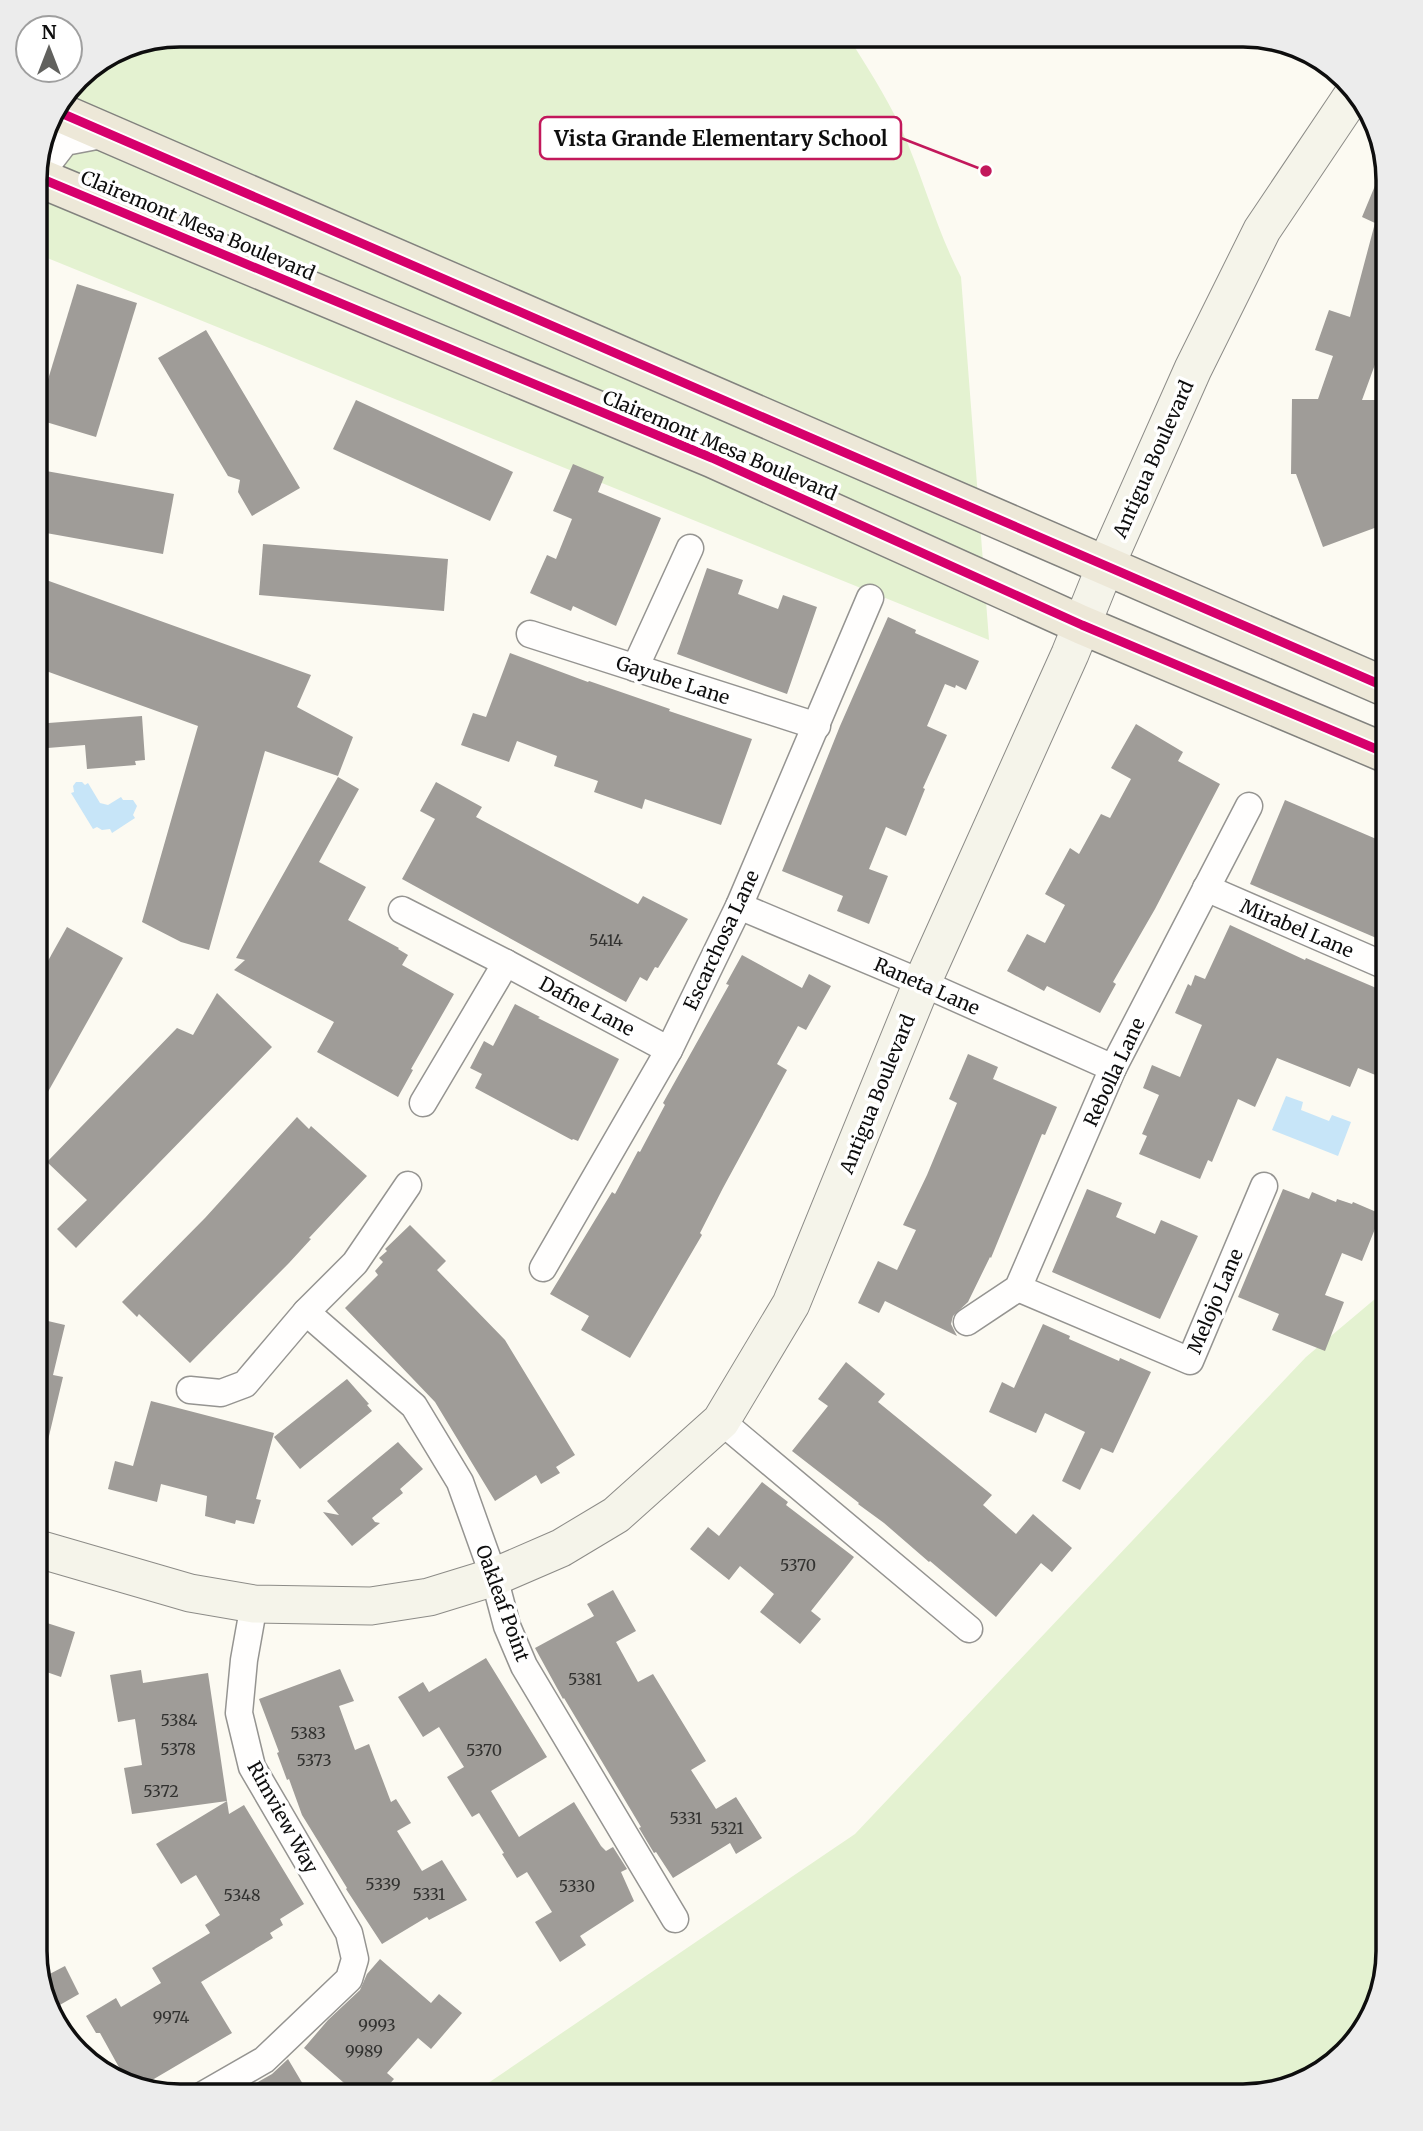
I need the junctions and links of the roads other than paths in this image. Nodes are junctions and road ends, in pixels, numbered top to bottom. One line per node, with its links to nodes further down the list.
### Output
1 (1349, 100): 7 (street, Antigua Boulevard)
2 (65, 115): 3 (main road)
3 (107, 134): 4 (street); 7 (main road)
4 (48, 163)
5 (48, 183): 9 (main road, Clairemont Mesa Boulevard)
6 (690, 548): 11 (street)
7 (1105, 567): 9 (street, Antigua Boulevard); 12 (main road)
8 (870, 598): 13 (street, Escarchosa Lane)
9 (1082, 625): 14 (main road, Clairemont Mesa Boulevard); 21 (street, Antigua Boulevard)
10 (530, 634): 11 (street, Gayube Lane)
11 (635, 668): 13 (street, Gayube Lane)
12 (1376, 683)
13 (817, 726): 17 (street, Escarchosa Lane)
14 (1376, 749)
15 (1249, 807): 16 (street, Rebolla Lane)
16 (1206, 888): 19 (street, Mirabel Lane); 23 (street, Rebolla Lane)
17 (739, 906): 21 (street, Raneta Lane); 22 (street, Escarchosa Lane)
18 (402, 910): 20 (street, Dafne Lane)
19 (1376, 962)
20 (506, 963): 22 (street, Dafne Lane); 24 (street)
21 (922, 983): 23 (street, Raneta Lane); 32 (street, Antigua Boulevard)
22 (669, 1050): 27 (street, Escarchosa Lane)
23 (1113, 1068): 28 (street, Rebolla Lane)
24 (423, 1103)
25 (408, 1185): 29 (street)
26 (1264, 1186): 28 (street, Melojo Lane)
27 (543, 1268)
28 (1018, 1288): 30 (street)
29 (306, 1312): 31 (street); 34 (street, Oakleaf Point)
30 (967, 1322)
31 (190, 1390)
32 (720, 1420): 34 (street, Antigua Boulevard); 36 (street)
33 (47, 1552): 35 (street, Antigua Boulevard)
34 (494, 1577): 35 (street, Antigua Boulevard); 37 (street, Oakleaf Point)
35 (254, 1604): 38 (street, Rimview Way)
36 (969, 1629)
37 (676, 1919)
38 (224, 2083)

